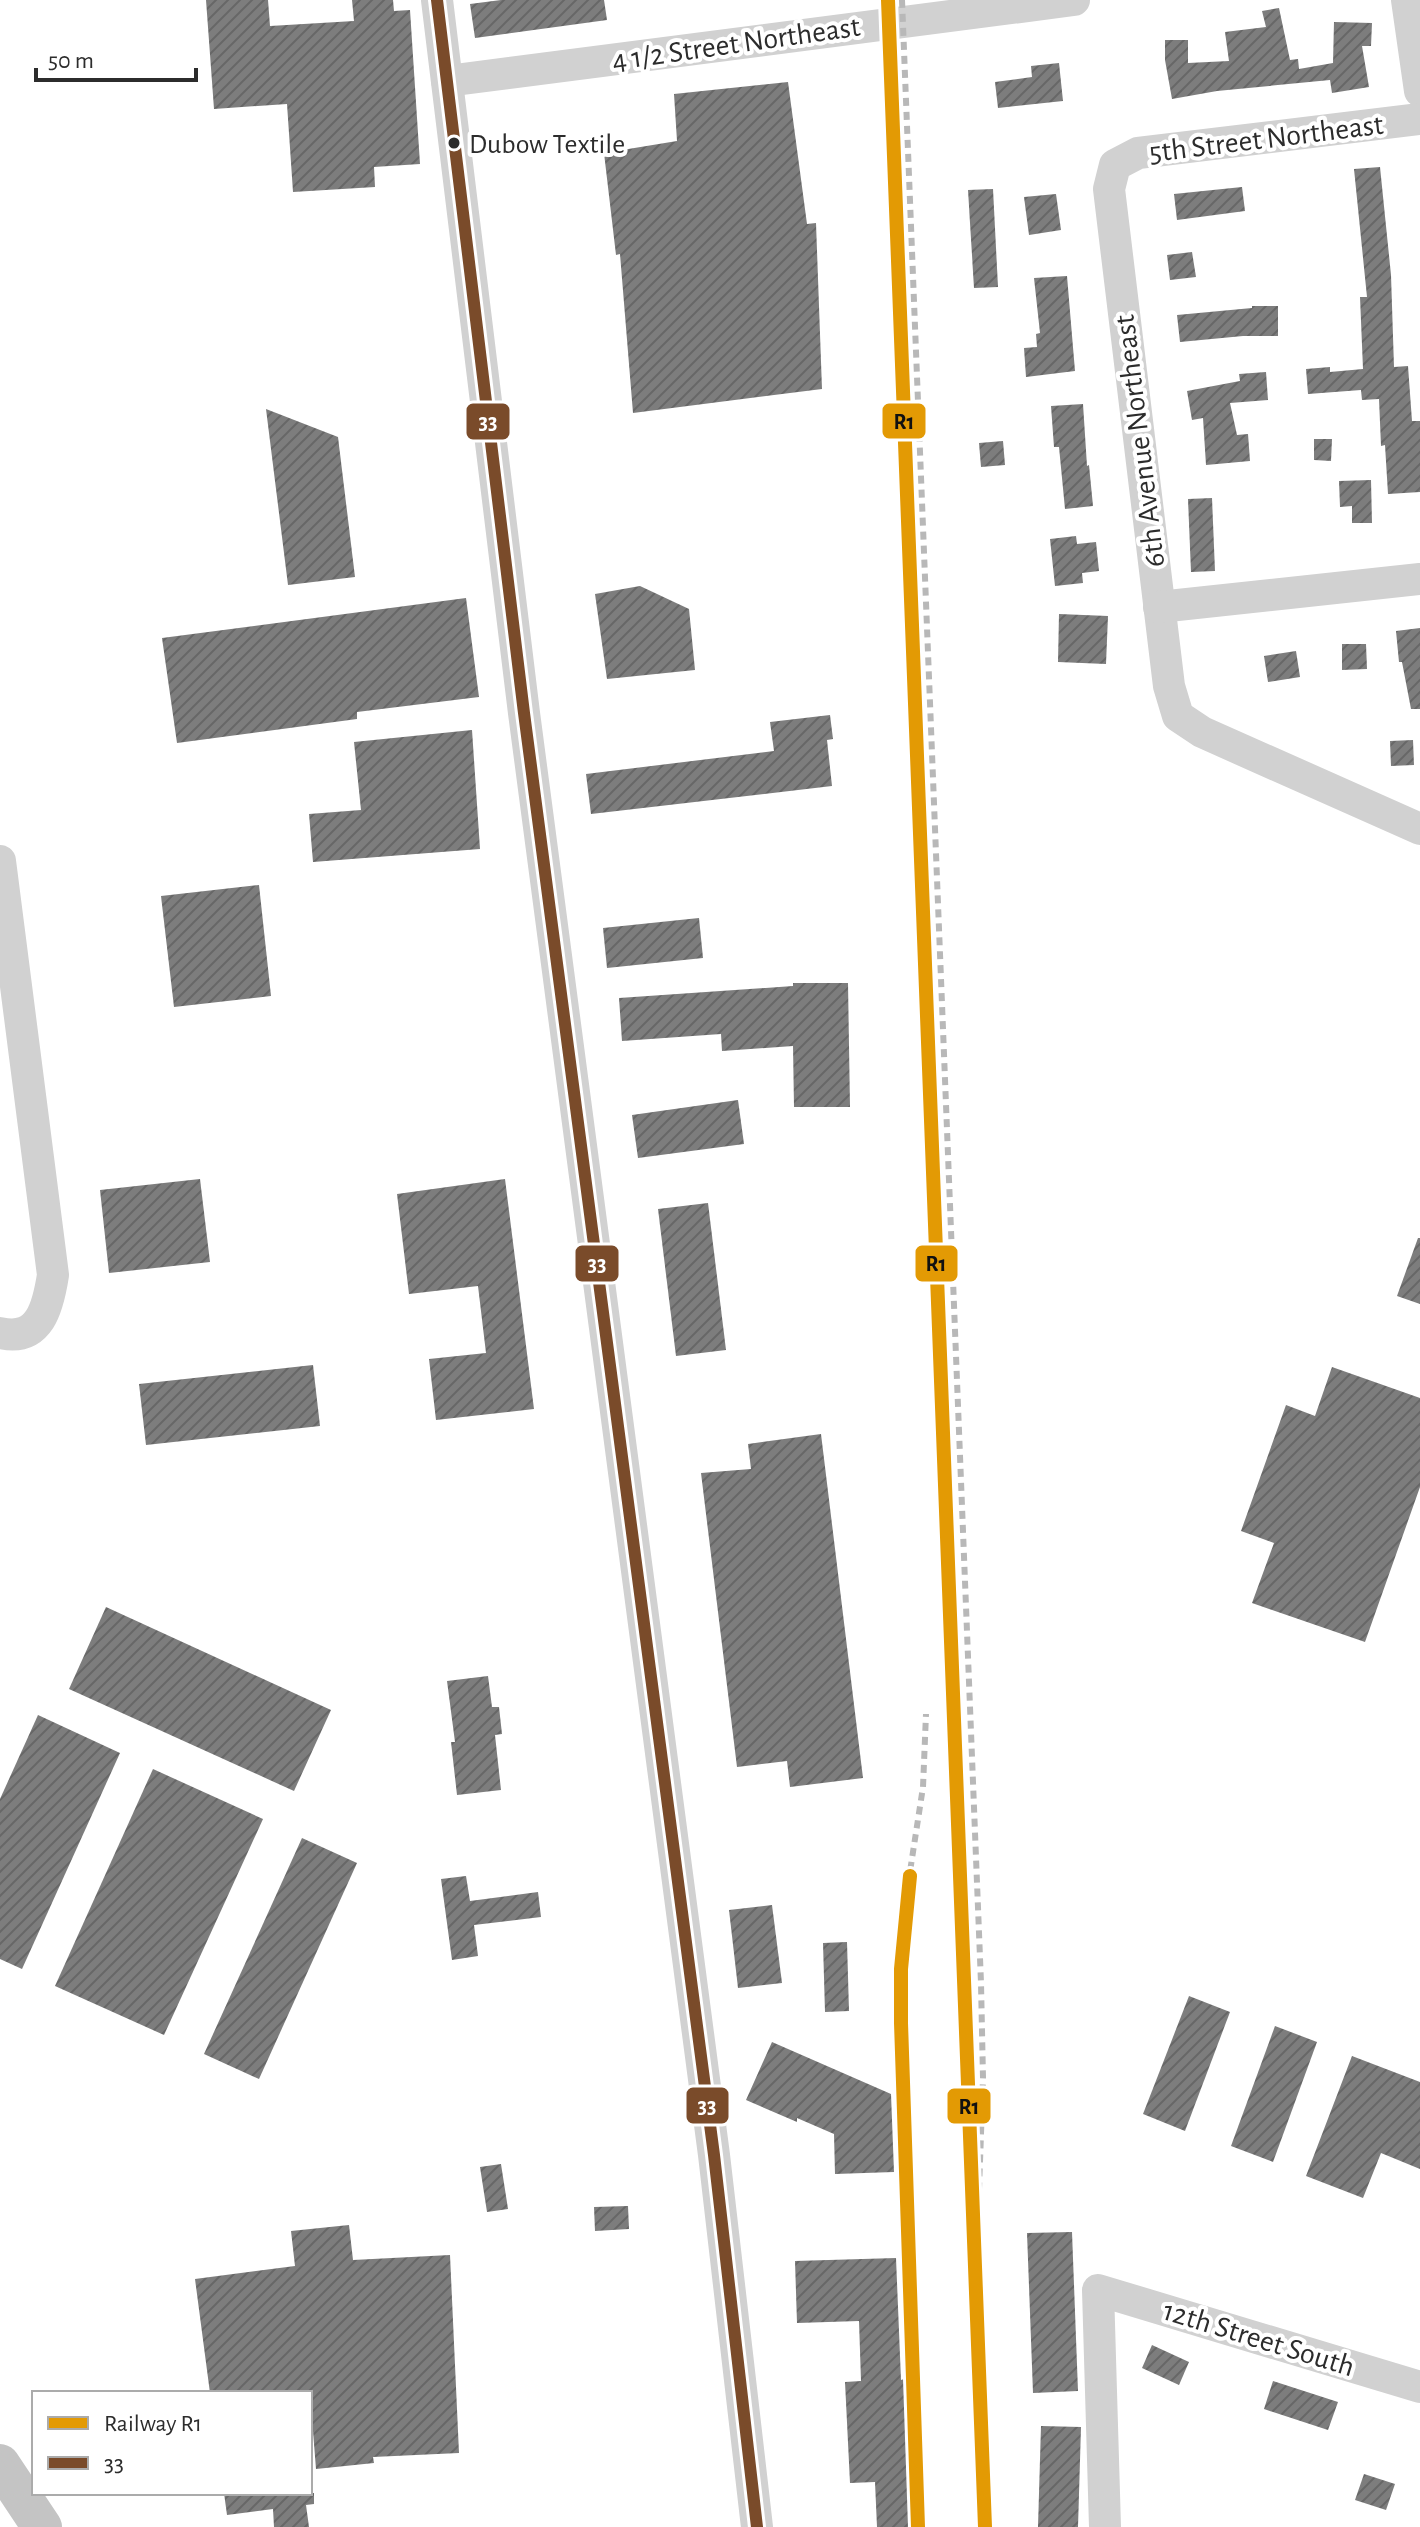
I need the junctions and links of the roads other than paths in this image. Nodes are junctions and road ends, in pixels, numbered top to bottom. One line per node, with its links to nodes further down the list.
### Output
1 (437, 0): 4 (street)
2 (1074, 0): 4 (street, 4 1/2 Street Northeast)
3 (1407, 0): 5 (street)
4 (447, 81): 16 (street)
5 (1420, 91)
6 (1420, 119): 7 (street, 5th Street Northeast)
7 (1115, 165): 9 (street, 6th Avenue Northeast)
8 (1420, 579): 9 (street)
9 (1159, 607): 10 (street, 6th Avenue Northeast)
10 (1420, 829)
11 (0, 861): 12 (street)
12 (0, 1333)
13 (1420, 2387): 17 (street, 12th Street South)
14 (0, 2464): 15 (main road)
15 (42, 2527)
16 (757, 2527)
17 (1105, 2527)

